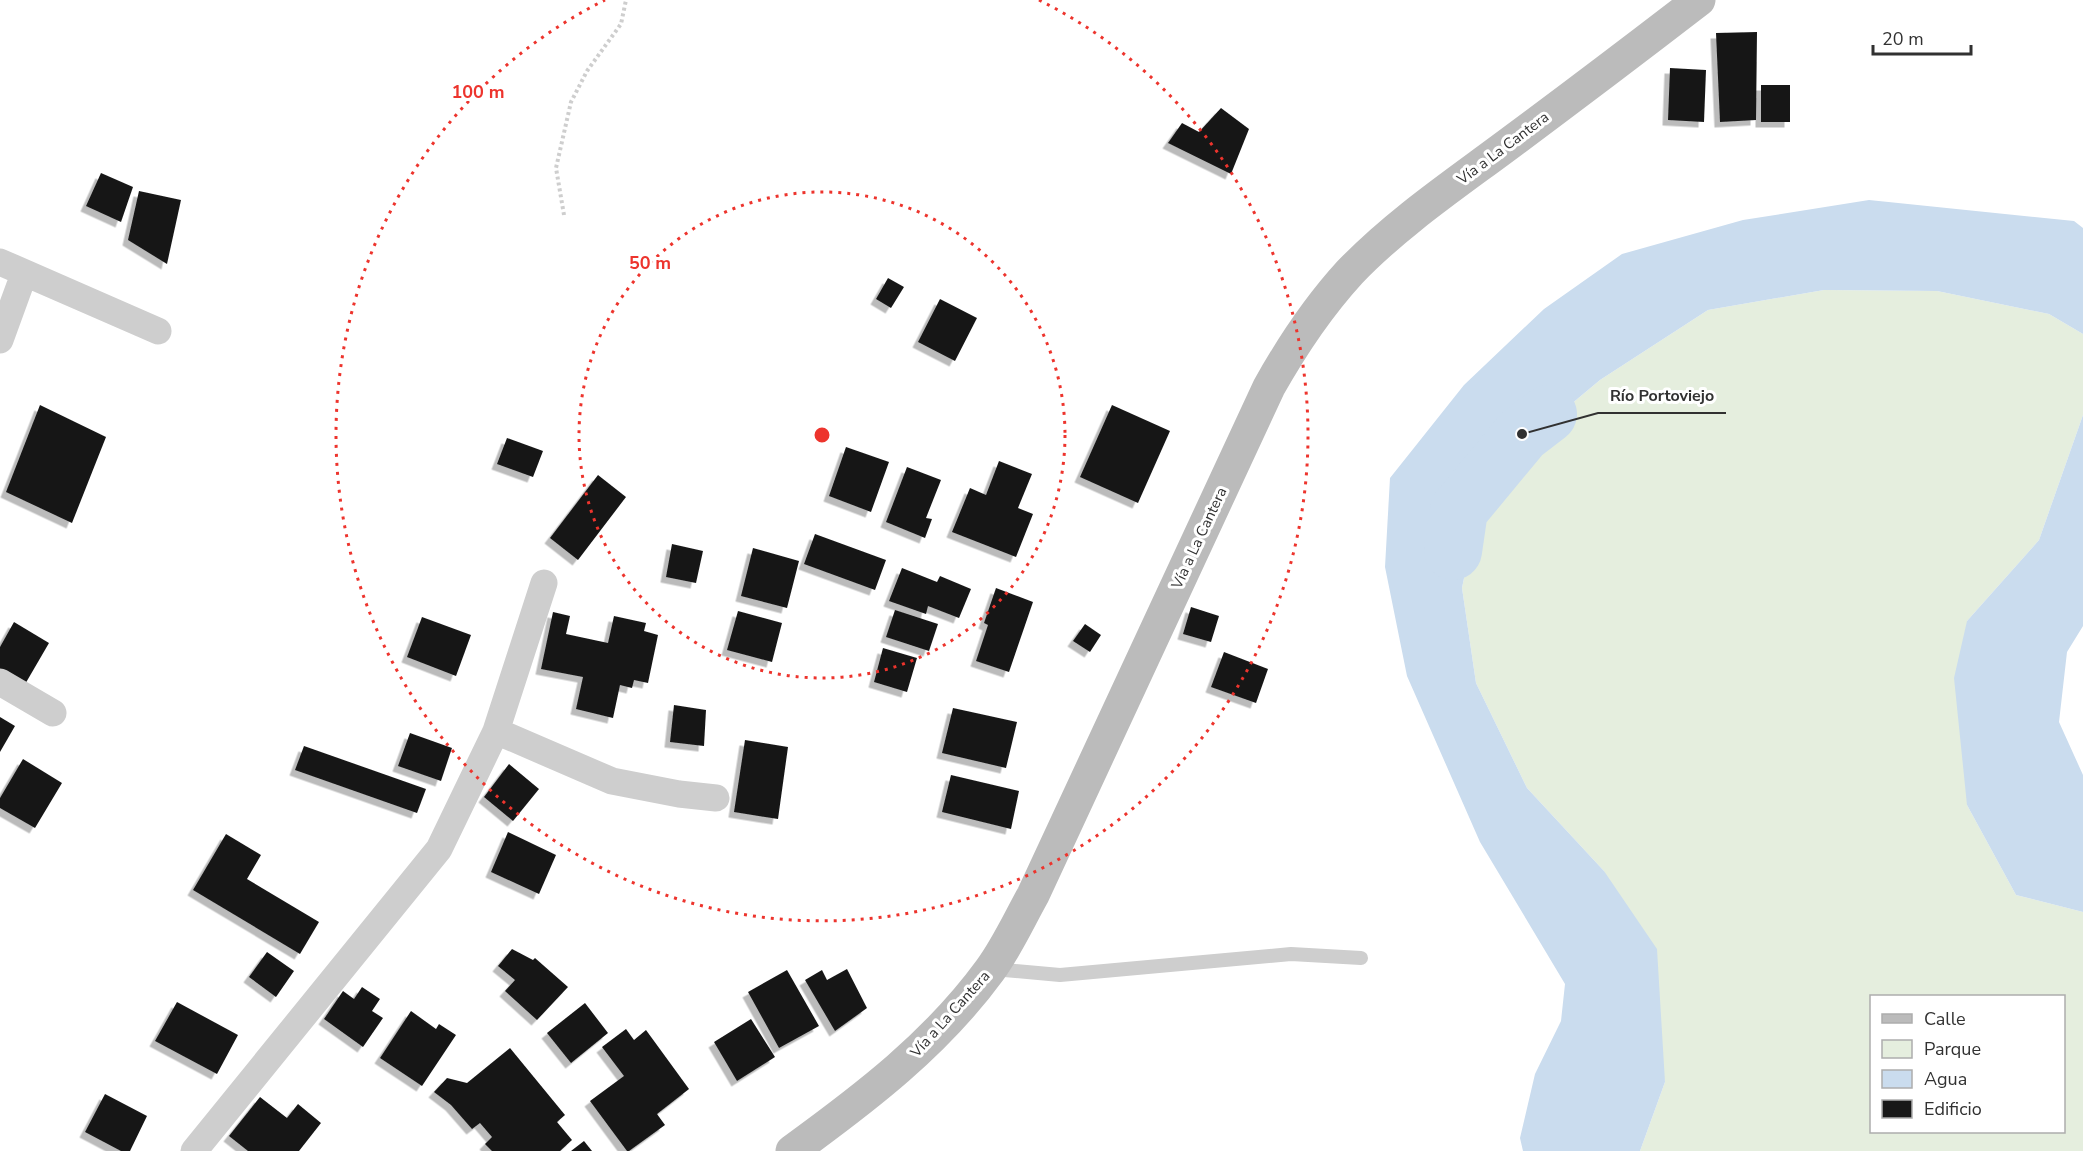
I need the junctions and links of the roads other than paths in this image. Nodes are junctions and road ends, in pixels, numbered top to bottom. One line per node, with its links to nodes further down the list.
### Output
1 (1700, 0): 12 (main road, Vía a La Cantera)
2 (0, 262): 3 (street)
3 (24, 274): 4 (street); 5 (street)
4 (158, 331)
5 (0, 340)
6 (544, 583): 9 (street)
7 (0, 682): 8 (street)
8 (53, 713)
9 (496, 731): 10 (street); 13 (street)
10 (716, 798)
11 (1361, 958): 12 (lane)
12 (990, 969): 14 (main road, Vía a La Cantera)
13 (194, 1151)
14 (792, 1151)

